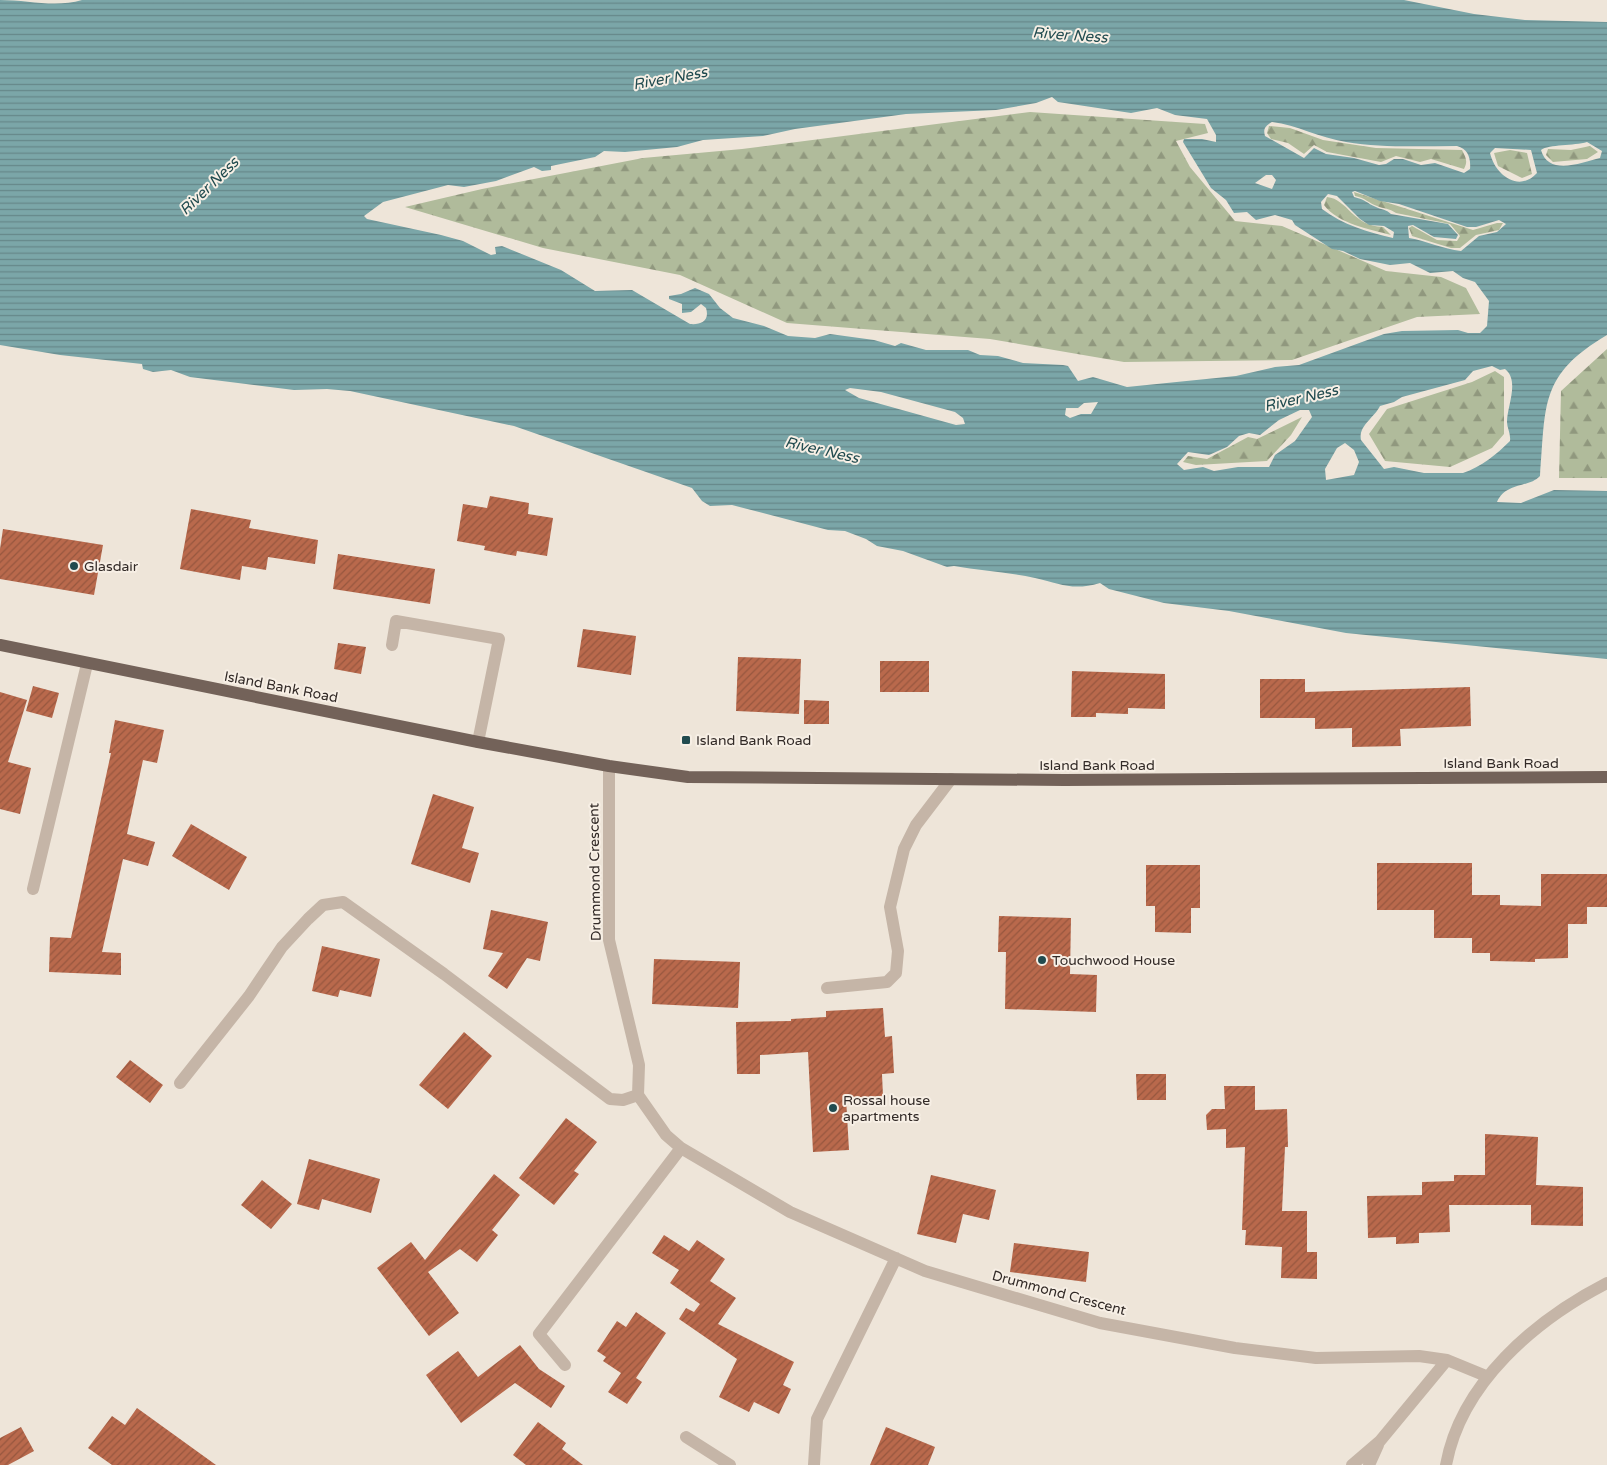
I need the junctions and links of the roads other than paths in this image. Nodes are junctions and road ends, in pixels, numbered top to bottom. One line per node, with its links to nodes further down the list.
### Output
1 (0, 645): 3 (main road, Island Bank Road)
2 (392, 645): 4 (street)
3 (87, 664): 4 (main road, Island Bank Road); 8 (street)
4 (478, 742): 5 (main road, Island Bank Road)
5 (609, 766): 7 (main road, Island Bank Road); 11 (street, Drummond Crescent)
6 (1607, 777): 7 (main road, Island Bank Road)
7 (951, 780): 9 (street)
8 (33, 889)
9 (827, 988)
10 (180, 1083): 11 (street)
11 (638, 1095): 12 (street, Drummond Crescent)
12 (681, 1148): 13 (street, Drummond Crescent); 16 (street)
13 (896, 1258): 15 (street, Drummond Crescent); 21 (street)
14 (1607, 1283): 17 (street)
15 (1447, 1360): 17 (street, Drummond Crescent); 19 (street)
16 (565, 1365)
17 (1486, 1376): 24 (street)
18 (686, 1437): 20 (street)
19 (1380, 1441): 22 (street); 23 (street)
20 (730, 1465)
21 (814, 1465)
22 (1352, 1465)
23 (1369, 1465)
24 (1446, 1465)

